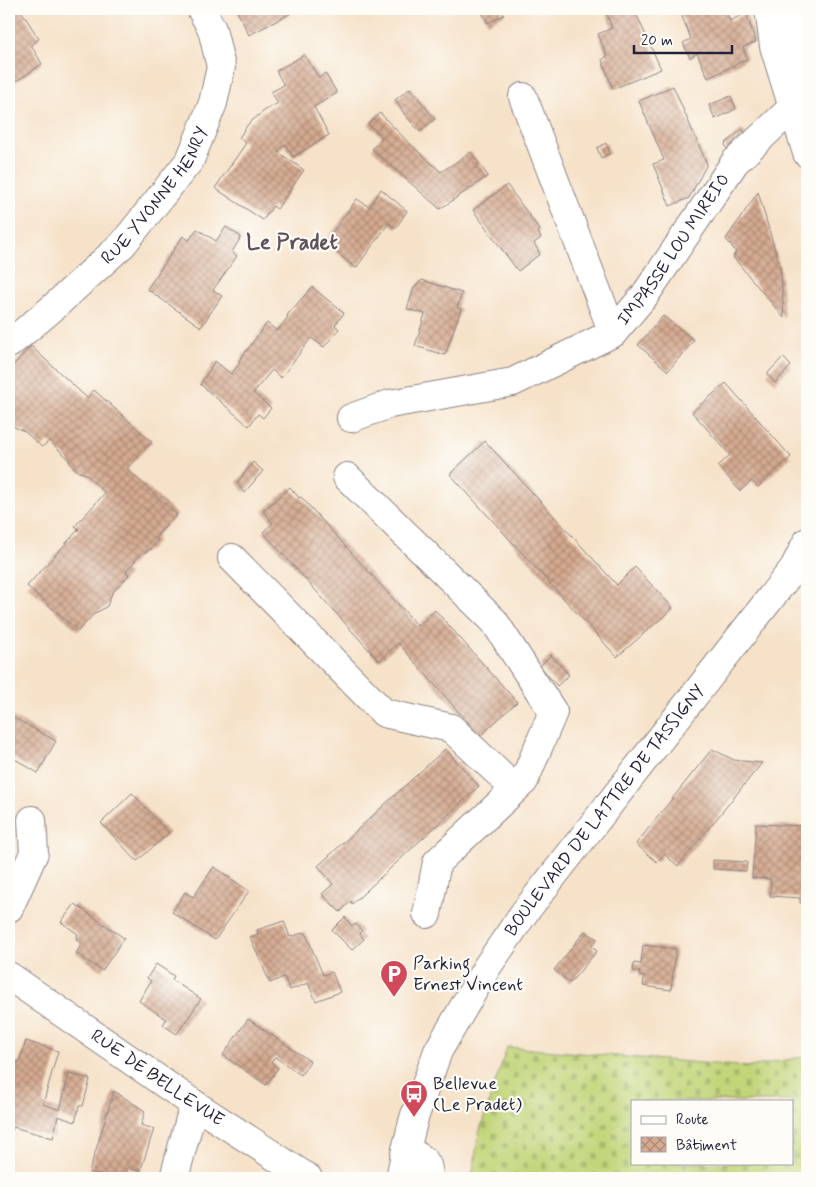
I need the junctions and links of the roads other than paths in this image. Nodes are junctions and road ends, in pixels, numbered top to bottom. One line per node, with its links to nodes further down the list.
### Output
1 (201, 9): 9 (street, RUE YVONNE HENRY)
2 (769, 9): 6 (street)
3 (793, 9): 4 (street)
4 (807, 77)
5 (523, 97): 8 (street)
6 (800, 105): 7 (street); 8 (street, IMPASSE LOU MIREIO)
7 (807, 153)
8 (613, 333): 10 (street, IMPASSE LOU MIREIO)
9 (9, 344)
10 (351, 418)
11 (347, 477): 14 (street)
12 (807, 542): 20 (street, BOULEVARD DE LATTRE DE TASSIGNY)
13 (232, 558): 14 (street)
14 (515, 789): 17 (street)
15 (32, 820): 16 (street)
16 (9, 908)
17 (427, 914)
18 (9, 976): 19 (street, RUE DE BELLEVUE)
19 (194, 1104): 21 (street); 22 (street, RUE DE BELLEVUE)
20 (406, 1150): 23 (street, BOULEVARD DE LATTRE DE TASSIGNY); 24 (street)
21 (178, 1177)
22 (308, 1178)
23 (400, 1178)
24 (429, 1178)

